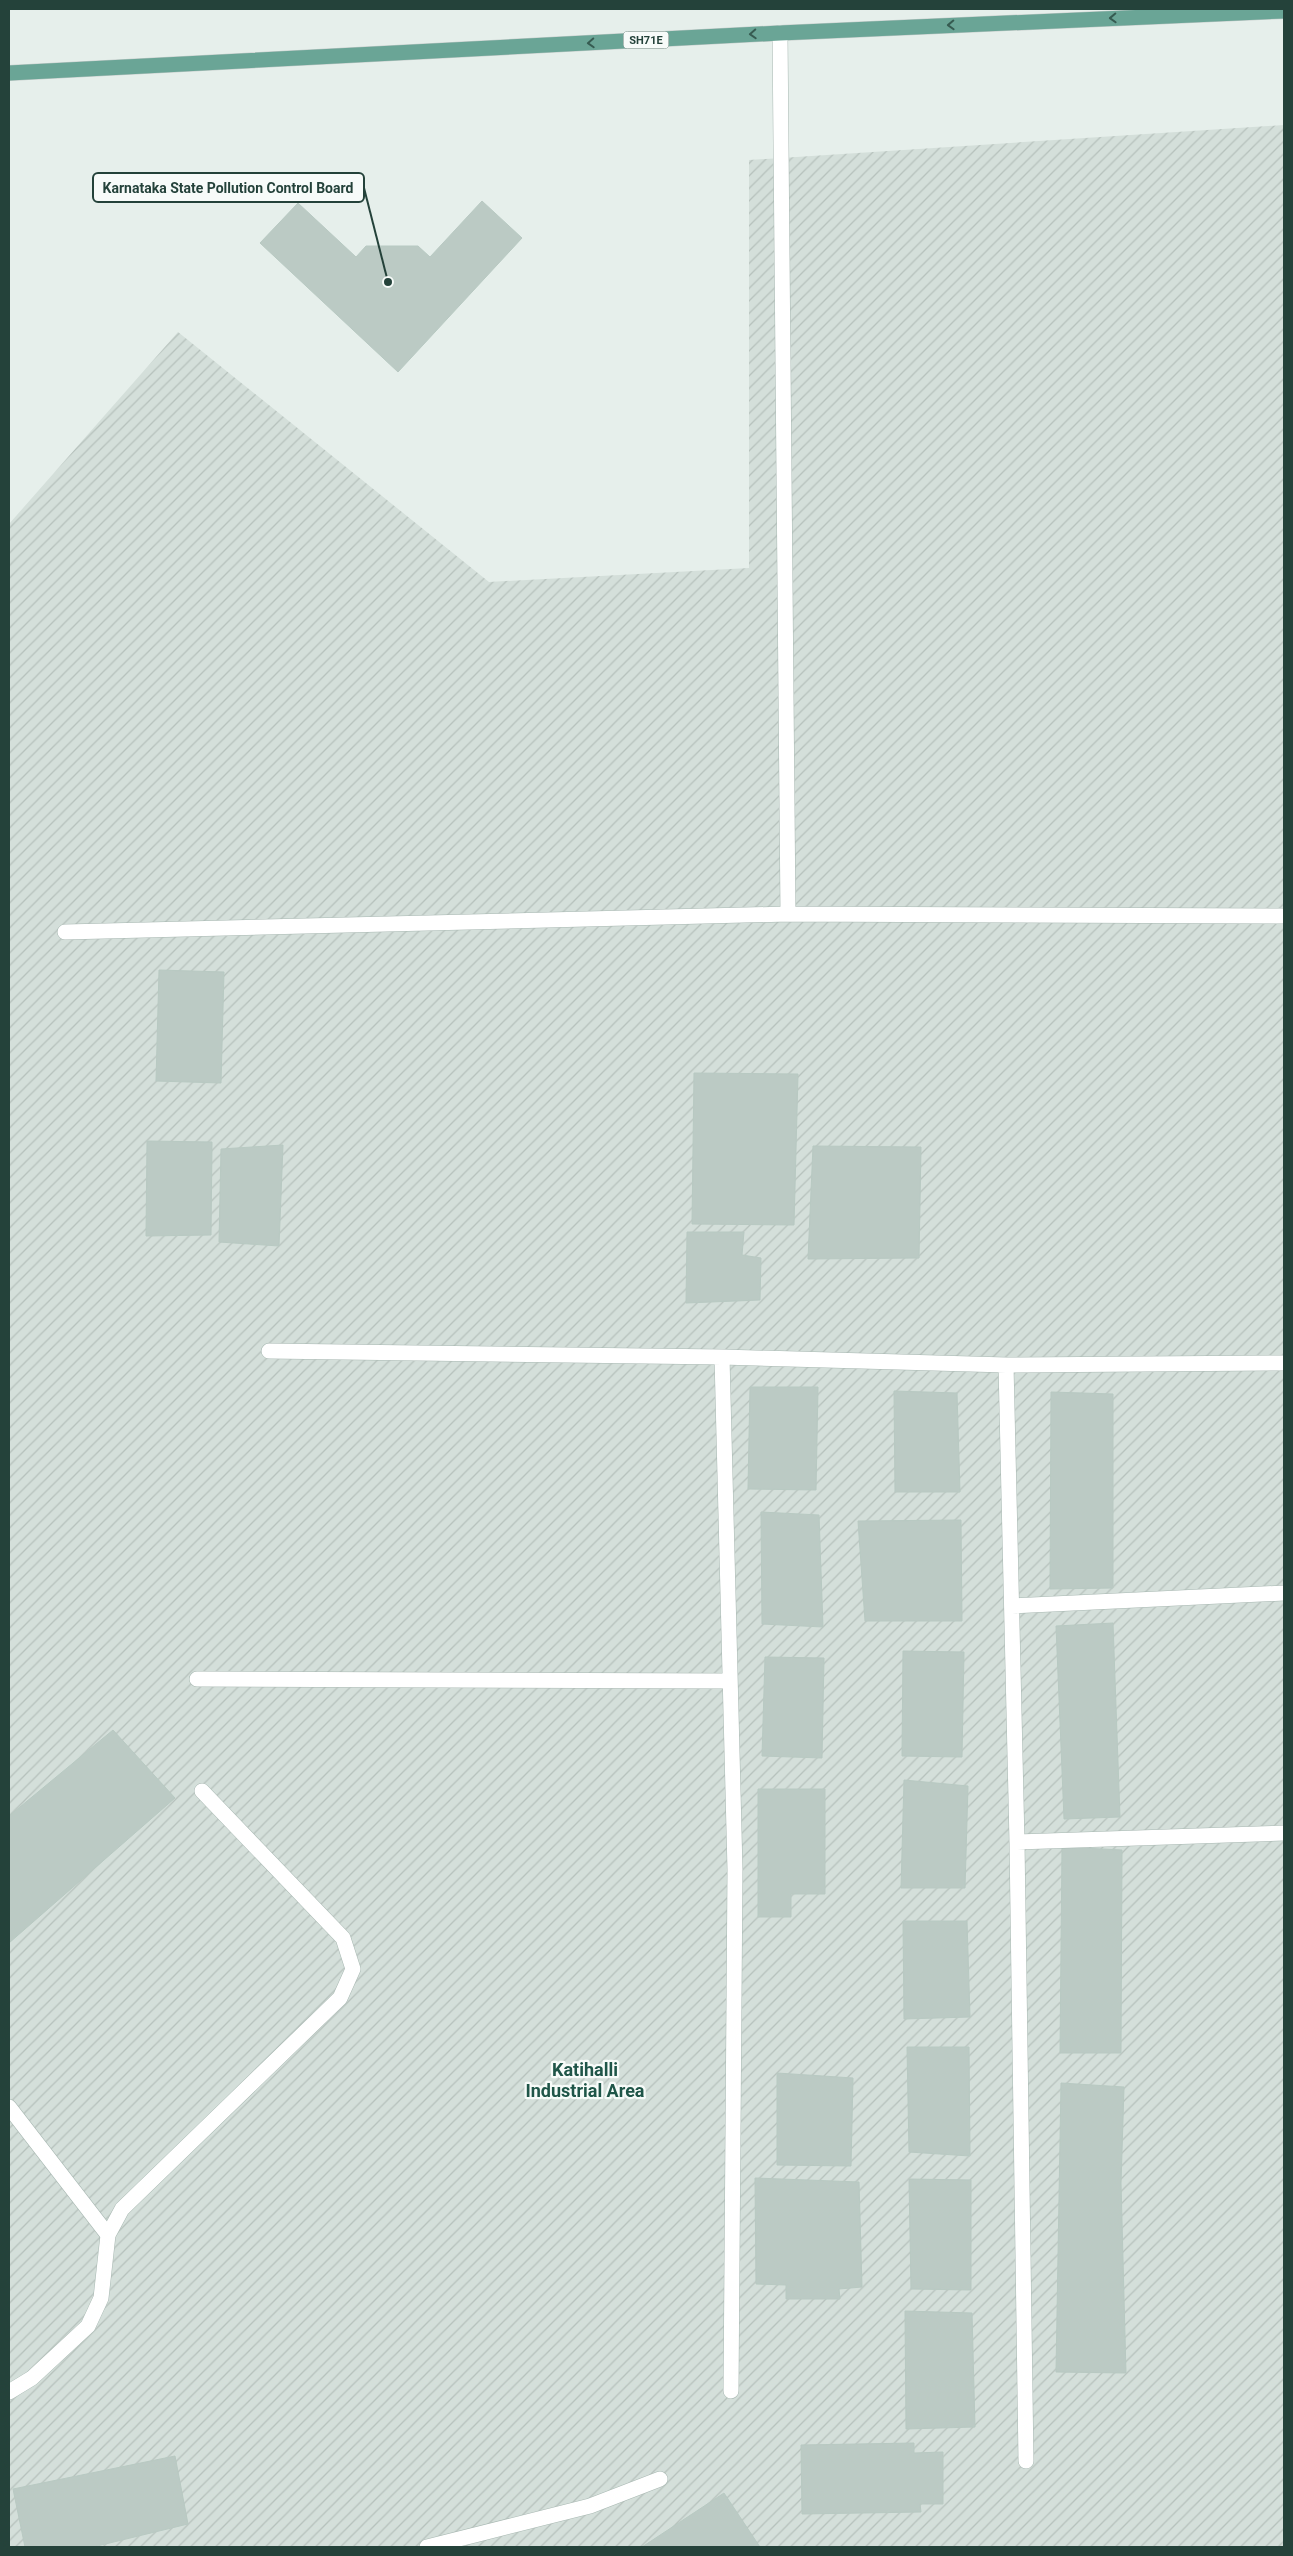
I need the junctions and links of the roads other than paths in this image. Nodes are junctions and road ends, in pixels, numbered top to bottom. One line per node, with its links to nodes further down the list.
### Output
1 (1284, 11): 2 (main road, SH71E, one-way to 2)
2 (780, 33): 3 (main road, SH71E, one-way to 3); 4 (lane)
3 (9, 73)
4 (788, 914): 5 (lane); 6 (lane)
5 (1284, 916)
6 (65, 932)
7 (268, 1351): 8 (lane)
8 (722, 1357): 10 (lane); 14 (lane)
9 (1284, 1363): 10 (lane)
10 (1006, 1365): 12 (lane)
11 (1284, 1593): 12 (lane)
12 (1012, 1606): 17 (lane)
13 (197, 1679): 14 (lane)
14 (730, 1680): 21 (lane)
15 (202, 1791): 19 (lane)
16 (1284, 1833): 17 (lane)
17 (1017, 1842): 22 (lane)
18 (9, 2107): 19 (lane)
19 (108, 2235): 20 (lane)
20 (9, 2392)
21 (731, 2392)
22 (1026, 2461)
23 (660, 2479): 24 (lane)
24 (427, 2547)

